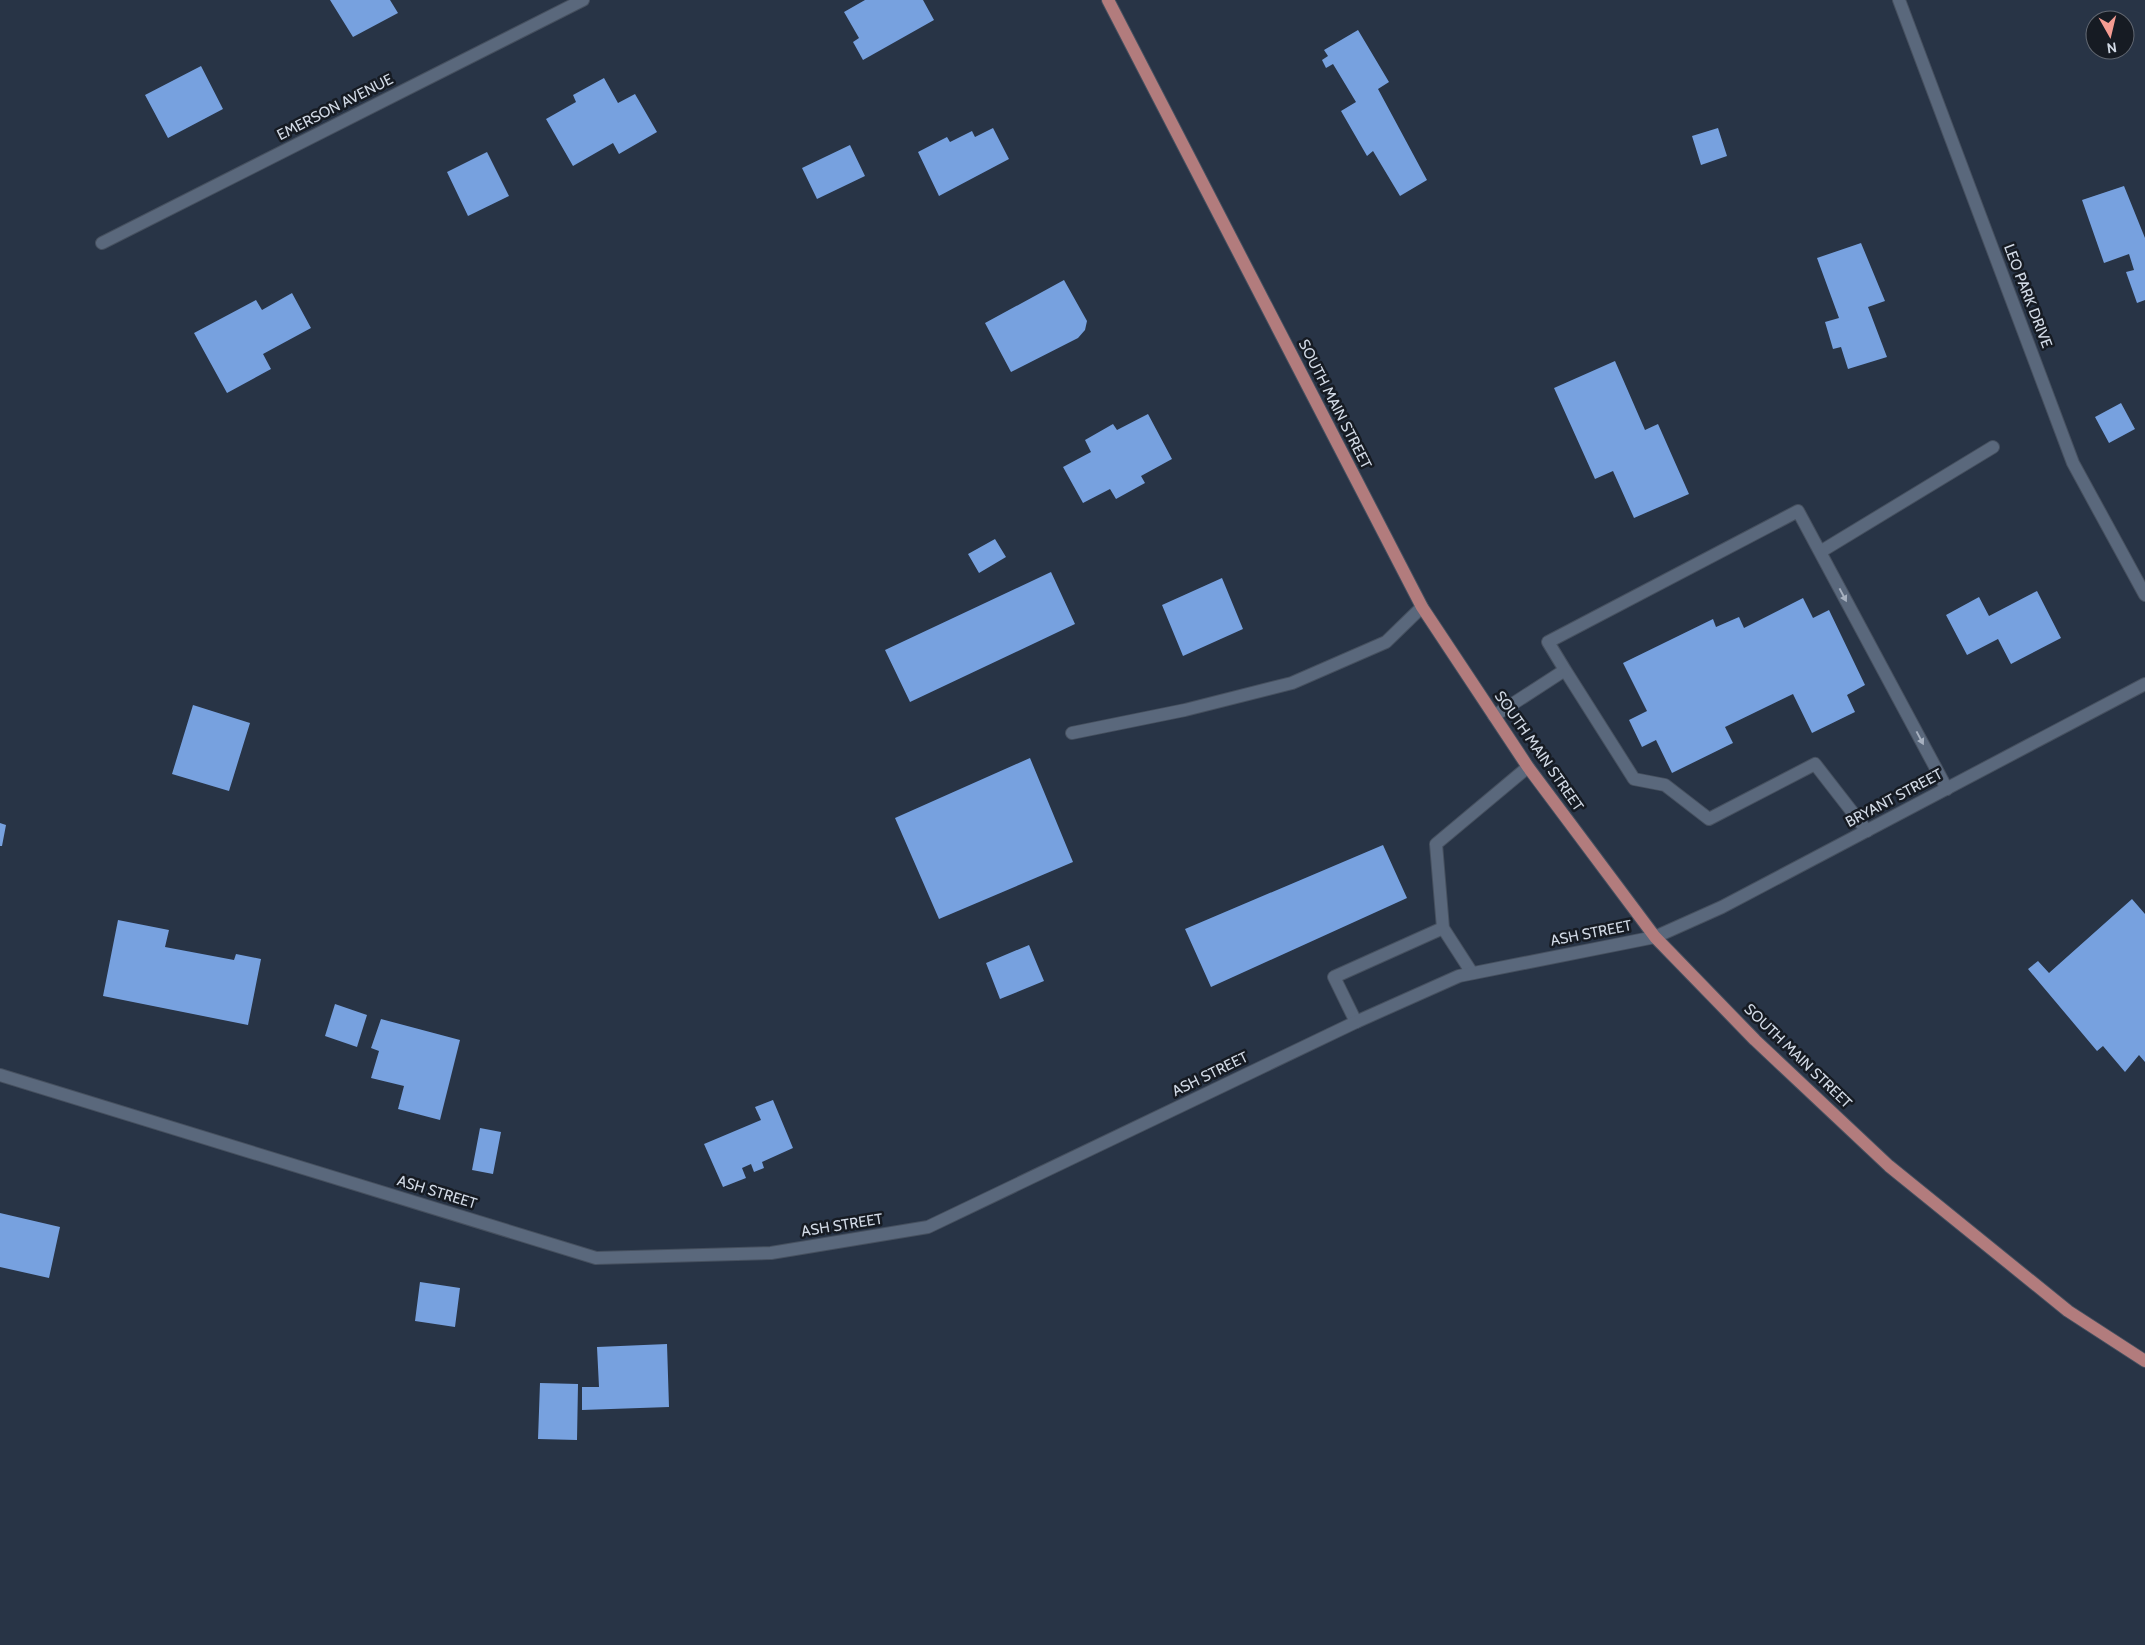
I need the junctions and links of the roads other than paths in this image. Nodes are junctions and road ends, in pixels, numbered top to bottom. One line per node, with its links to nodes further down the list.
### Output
1 (583, 0): 4 (street, EMERSON AVENUE)
2 (1108, 0): 8 (main road, SOUTH MAIN STREET)
3 (1899, 0): 7 (street, LEO PARK DRIVE)
4 (102, 243)
5 (1993, 447): 6 (street)
6 (1820, 552): 9 (street); 14 (street, one-way to 14)
7 (2145, 595)
8 (1422, 607): 11 (main road, SOUTH MAIN STREET); 12 (street)
9 (1565, 670): 11 (street); 15 (street)
10 (2145, 684): 14 (street, BRYANT STREET)
11 (1494, 716): 13 (main road, SOUTH MAIN STREET)
12 (1072, 733)
13 (1528, 767): 16 (street); 17 (main road, SOUTH MAIN STREET)
14 (1947, 789): 15 (street, BRYANT STREET)
15 (1867, 831): 17 (street, BRYANT STREET)
16 (1443, 928): 18 (street); 19 (street)
17 (1655, 937): 18 (street, ASH STREET); 21 (main road, SOUTH MAIN STREET)
18 (1472, 974): 19 (street, ASH STREET)
19 (1356, 1022): 20 (street, ASH STREET)
20 (0, 1076)
21 (2145, 1361)

